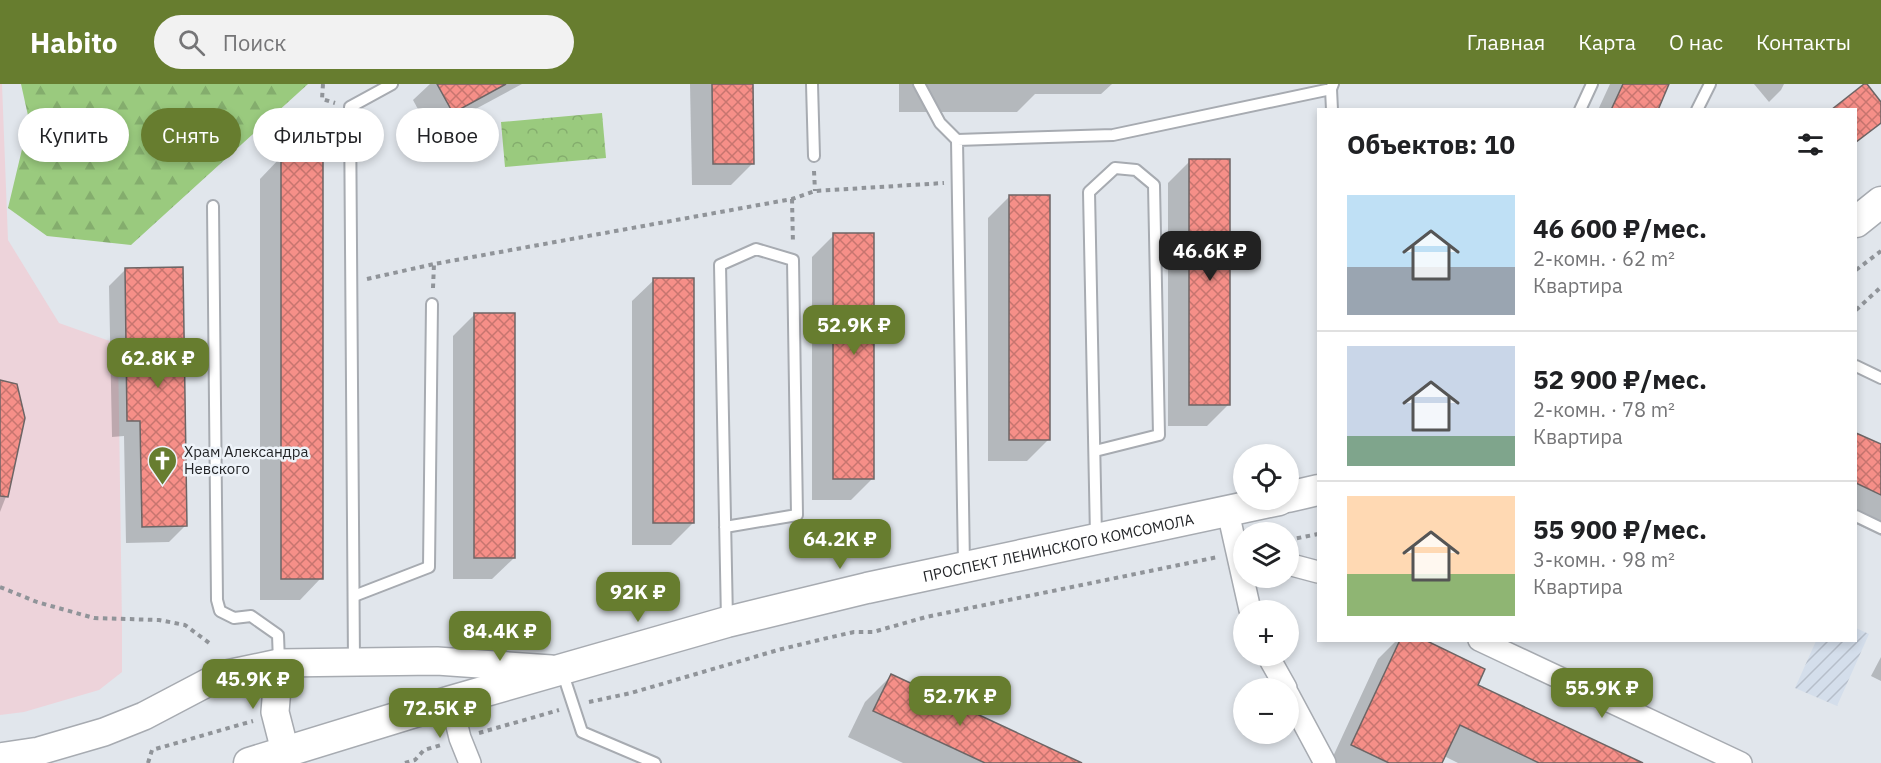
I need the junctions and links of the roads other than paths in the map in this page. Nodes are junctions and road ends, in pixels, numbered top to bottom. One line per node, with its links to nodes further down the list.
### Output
1 (393, 84): 31 (lane)
2 (812, 84): 11 (lane)
3 (919, 84): 10 (lane)
4 (1592, 84): 8 (lane)
5 (1710, 84): 9 (lane)
6 (1332, 86): 7 (lane); 10 (lane)
7 (1332, 108)
8 (1581, 108)
9 (1698, 108)
10 (957, 140): 28 (lane)
11 (814, 156)
12 (1881, 202): 14 (main road)
13 (213, 206): 36 (lane)
14 (1857, 221)
15 (432, 304): 31 (lane)
16 (1857, 366): 17 (lane)
17 (1881, 378)
18 (1095, 451): 18 (lane); 27 (lane)
19 (1317, 490): 20 (main road)
20 (1299, 494)
21 (1236, 510): 22 (main road, ПРОСПЕКТ ЛЕНИНСКОГО КОМСОМОЛА)
22 (1228, 512): 25 (street); 27 (main road, ПРОСПЕКТ ЛЕНИНСКОГО КОМСОМОЛА)
23 (1857, 516): 26 (lane)
24 (725, 527): 24 (lane); 32 (lane)
25 (1233, 527)
26 (1881, 528)
27 (1096, 539): 28 (main road, ПРОСПЕКТ ЛЕНИНСКОГО КОМСОМОЛА)
28 (964, 567): 32 (main road, ПРОСПЕКТ ЛЕНИНСКОГО КОМСОМОЛА)
29 (1299, 567): 30 (street)
30 (1317, 572)
31 (354, 596): 34 (lane)
32 (727, 622): 37 (main road, ПРОСПЕКТ ЛЕНИНСКОГО КОМСОМОЛА)
33 (1483, 642): 46 (street)
34 (354, 662): 35 (street); 36 (street)
35 (437, 662): 37 (street); 38 (street)
36 (279, 663): 40 (street); 41 (street)
37 (561, 669): 38 (main road, ПРОСПЕКТ ЛЕНИНСКОГО КОМСОМОЛА); 44 (lane)
38 (451, 701): 40 (main road, ПРОСПЕКТ ЛЕНИНСКОГО КОМСОМОЛА); 43 (street)
39 (1299, 715): 45 (street)
40 (285, 751): 42 (main road, ПРОСПЕКТ ЛЕНИНСКОГО КОМСОМОЛА)
41 (1, 756)
42 (249, 763)
43 (470, 763)
44 (655, 763)
45 (1325, 763)
46 (1741, 763)

